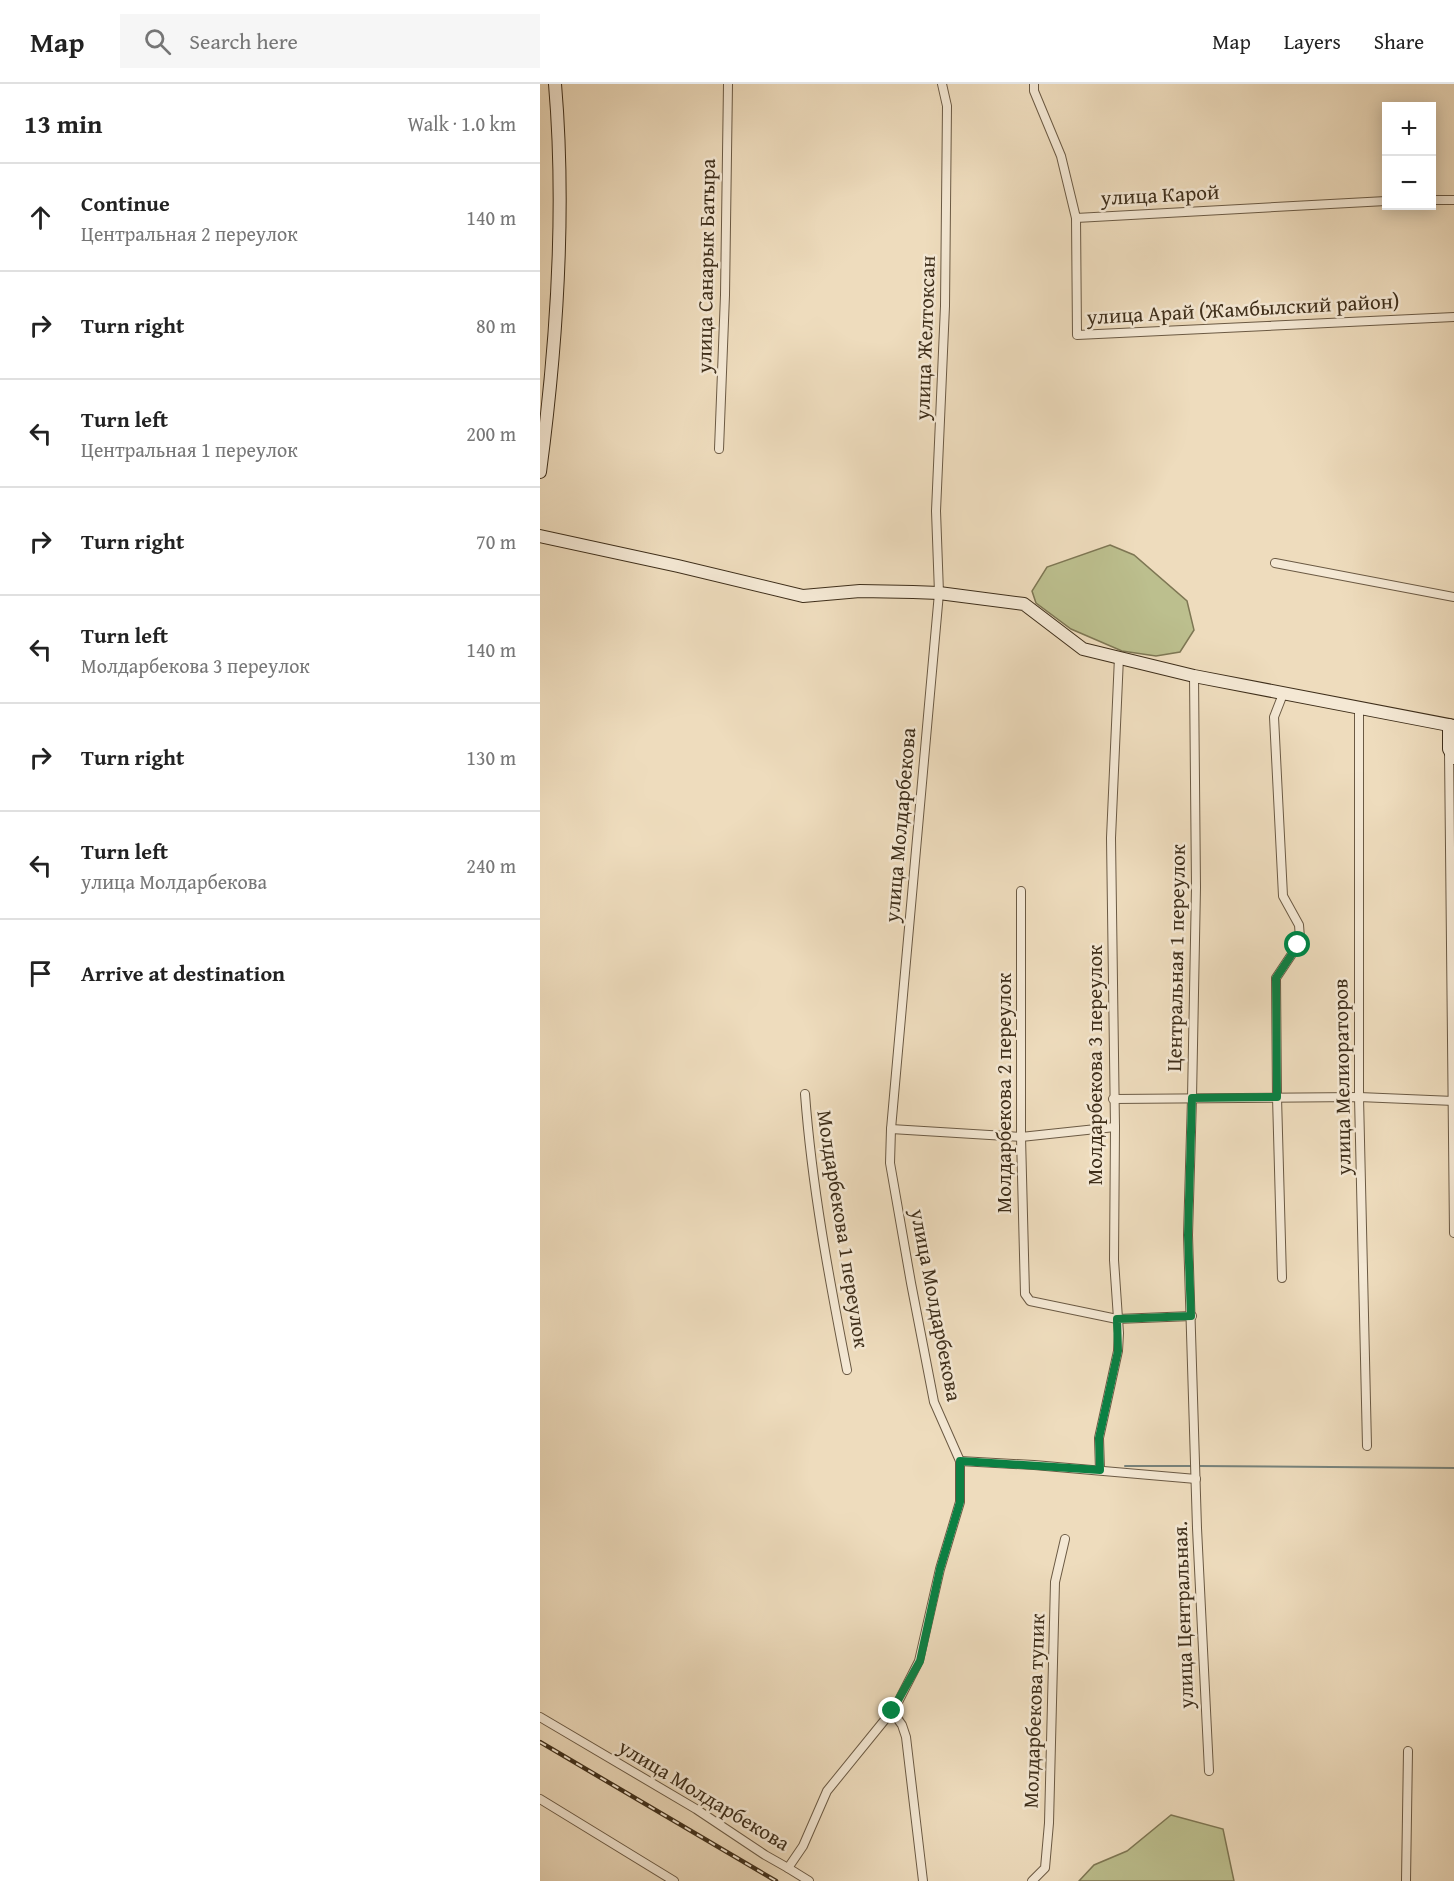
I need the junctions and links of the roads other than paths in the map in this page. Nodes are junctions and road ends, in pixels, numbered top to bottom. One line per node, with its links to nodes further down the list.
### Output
1 (555, 84): 11 (street)
2 (728, 84): 10 (street, улица Санарык Батыра)
3 (942, 84): 14 (street, улица Желтоксан)
4 (1034, 84): 8 (street, улица Карой)
5 (1436, 200): 6 (street)
6 (1454, 200)
7 (1382, 201): 8 (street, улица Карой)
8 (1076, 218): 9 (street, улица Арай (Жамбылский район))
9 (1454, 317)
10 (719, 449)
11 (540, 472)
12 (540, 537): 14 (street)
13 (1275, 563): 15 (street)
14 (939, 593): 16 (street); 30 (street, улица Молдарбекова)
15 (1454, 597)
16 (1119, 657): 17 (street); 27 (street, Молдарбекова 3 переулок)
17 (1194, 676): 18 (street); 26 (street, Центральная 1 переулок)
18 (1283, 694): 19 (street); 24 (street)
19 (1359, 708): 20 (street); 25 (street, улица Мелиораторов)
20 (1452, 726): 21 (street)
21 (1451, 754): 28 (street)
22 (1021, 891): 31 (street, Молдарбекова 2 переулок)
23 (805, 1094): 36 (street, Молдарбекова 1 переулок)
24 (1277, 1097): 25 (street); 26 (street); 33 (street)
25 (1359, 1097): 28 (street); 37 (street, улица Мелиораторов)
26 (1192, 1098): 27 (street); 34 (street, Центральная 1 переулок)
27 (1113, 1099): 29 (street, Молдарбекова 3 переулок)
28 (1454, 1101): 32 (street)
29 (1115, 1127): 31 (street); 35 (street, Молдарбекова 3 переулок)
30 (891, 1130): 31 (street); 39 (street, улица Молдарбекова)
31 (1021, 1137): 35 (street, Молдарбекова 2 переулок)
32 (1454, 1233)
33 (1282, 1278)
34 (1191, 1316): 35 (street); 38 (street, Центральная 1 переулок)
35 (1117, 1319): 40 (street, Молдарбекова 3 переулок)
36 (847, 1370)
37 (1367, 1446)
38 (1196, 1457): 41 (street, улица Центральная.)
39 (960, 1461): 40 (street); 43 (street, улица Молдарбекова)
40 (1100, 1470): 41 (street)
41 (1196, 1479): 46 (street, улица Центральная.)
42 (1065, 1539): 52 (street, Молдарбекова тупик)
43 (892, 1711): 48 (street, улица Молдарбекова); 51 (street)
44 (540, 1717): 48 (street, улица Молдарбекова)
45 (1408, 1751): 53 (street)
46 (1209, 1771)
47 (540, 1799): 49 (street)
48 (788, 1868): 50 (street)
49 (674, 1881)
50 (809, 1881)
51 (924, 1881)
52 (1032, 1881)
53 (1406, 1881)

